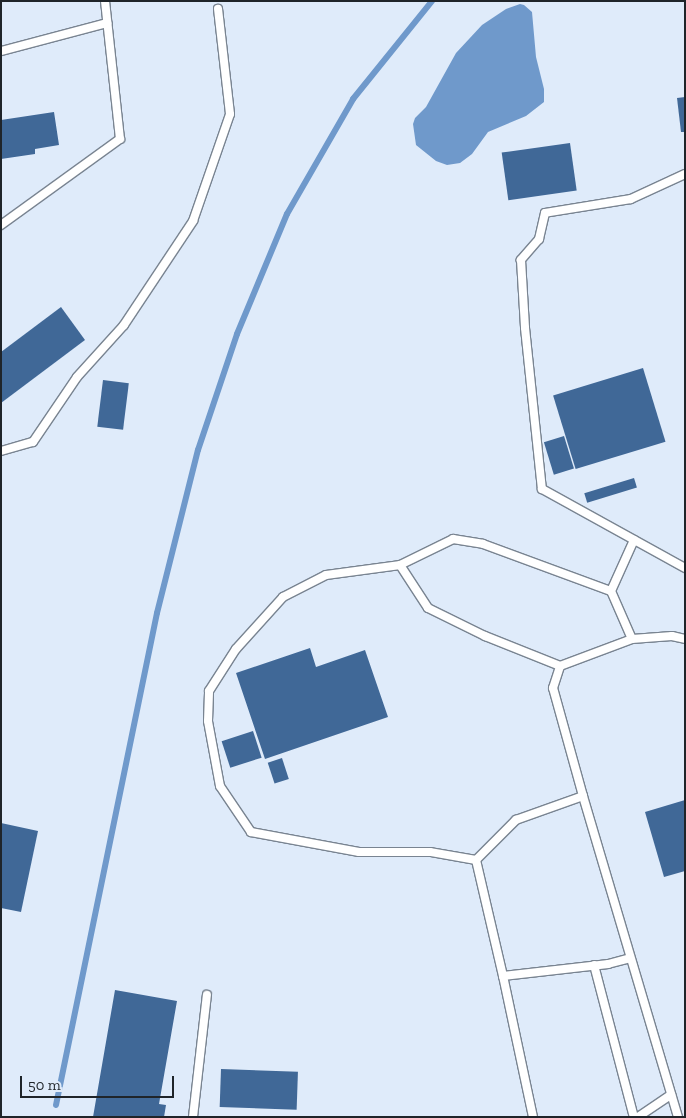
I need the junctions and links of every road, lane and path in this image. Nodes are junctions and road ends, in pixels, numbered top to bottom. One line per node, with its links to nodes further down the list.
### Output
1 (105, 1): 3 (lane)
2 (218, 9): 7 (lane)
3 (107, 23): 4 (lane); 6 (lane)
4 (1, 51)
5 (685, 174): 8 (lane)
6 (1, 225)
7 (1, 451)
8 (634, 540): 10 (lane); 11 (lane)
9 (400, 564): 11 (lane); 14 (lane); 16 (lane)
10 (685, 568)
11 (611, 591): 12 (lane)
12 (632, 639): 13 (lane); 14 (lane)
13 (685, 639)
14 (560, 666): 15 (lane)
15 (583, 796): 16 (lane); 17 (lane)
16 (476, 860): 19 (lane)
17 (630, 958): 18 (lane); 21 (lane)
18 (594, 965): 19 (lane); 24 (lane)
19 (503, 976): 23 (lane)
20 (207, 995): 22 (lane)
21 (671, 1095): 25 (lane); 26 (lane)
22 (193, 1117)
23 (533, 1117)
24 (634, 1117)
25 (638, 1117)
26 (678, 1117)

